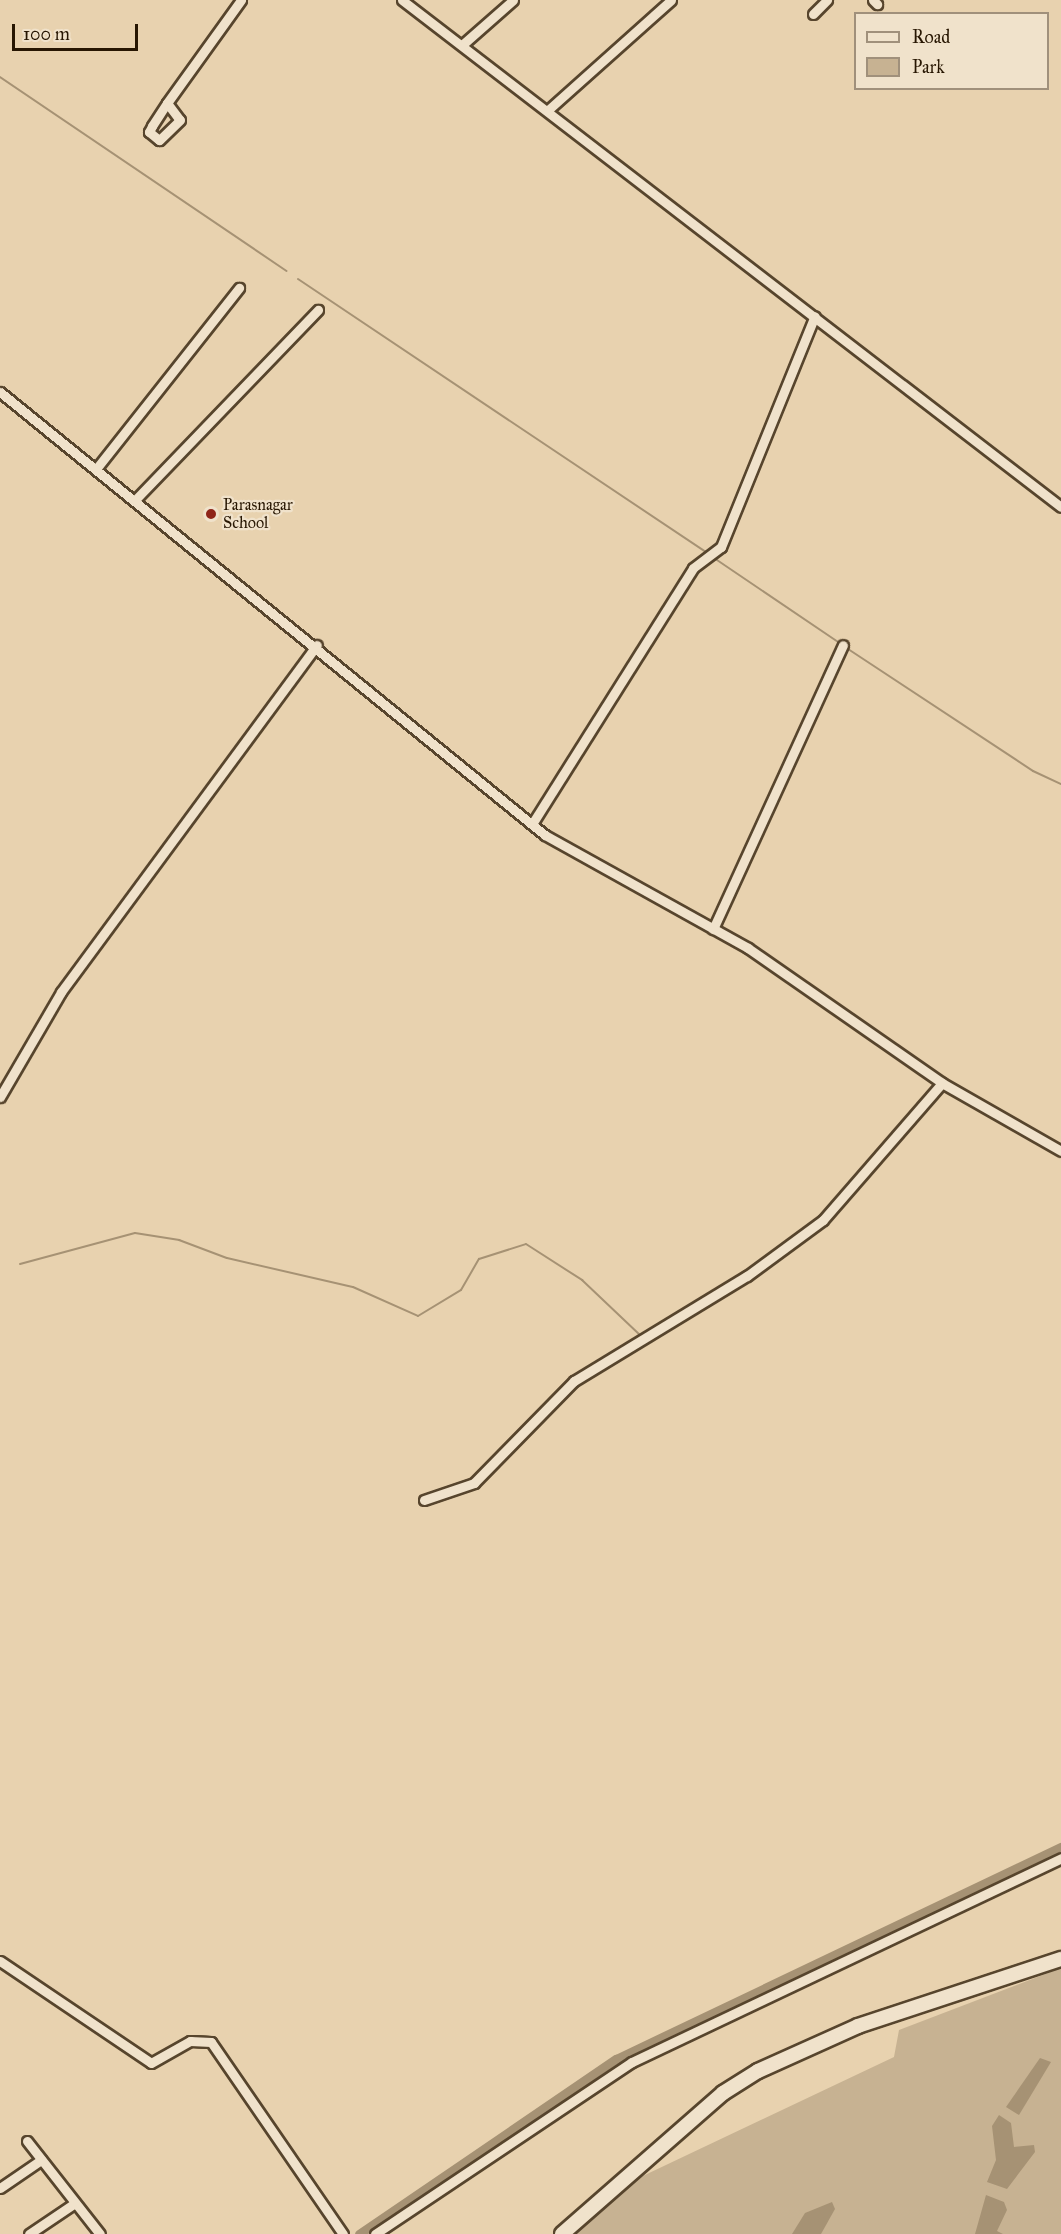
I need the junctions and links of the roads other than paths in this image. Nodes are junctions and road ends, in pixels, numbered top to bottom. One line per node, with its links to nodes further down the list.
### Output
1 (241, 0): 8 (street)
2 (402, 0): 7 (street)
3 (513, 0): 7 (street)
4 (671, 0): 9 (street)
5 (827, 0): 6 (street)
6 (813, 14)
7 (462, 45): 9 (street)
8 (167, 104)
9 (548, 110): 12 (street)
10 (239, 288): 14 (street)
11 (318, 310): 15 (street)
12 (816, 316): 16 (street); 19 (street)
13 (0, 392): 14 (street)
14 (96, 469): 15 (street)
15 (135, 500): 17 (street)
16 (1061, 507)
17 (317, 645): 19 (street); 22 (street)
18 (843, 645): 20 (street)
19 (532, 824): 20 (street)
20 (713, 929): 21 (street)
21 (942, 1083): 23 (street); 24 (street)
22 (0, 1097)
23 (1061, 1151)
24 (424, 1500)
25 (1061, 1858): 35 (street)
26 (1061, 1959): 36 (main road)
27 (0, 1961): 32 (street)
28 (27, 2141): 29 (street)
29 (41, 2160): 30 (street); 31 (street)
30 (0, 2188)
31 (75, 2203): 33 (street); 34 (street)
32 (341, 2231)
33 (29, 2234)
34 (100, 2234)
35 (375, 2234)
36 (562, 2234)

